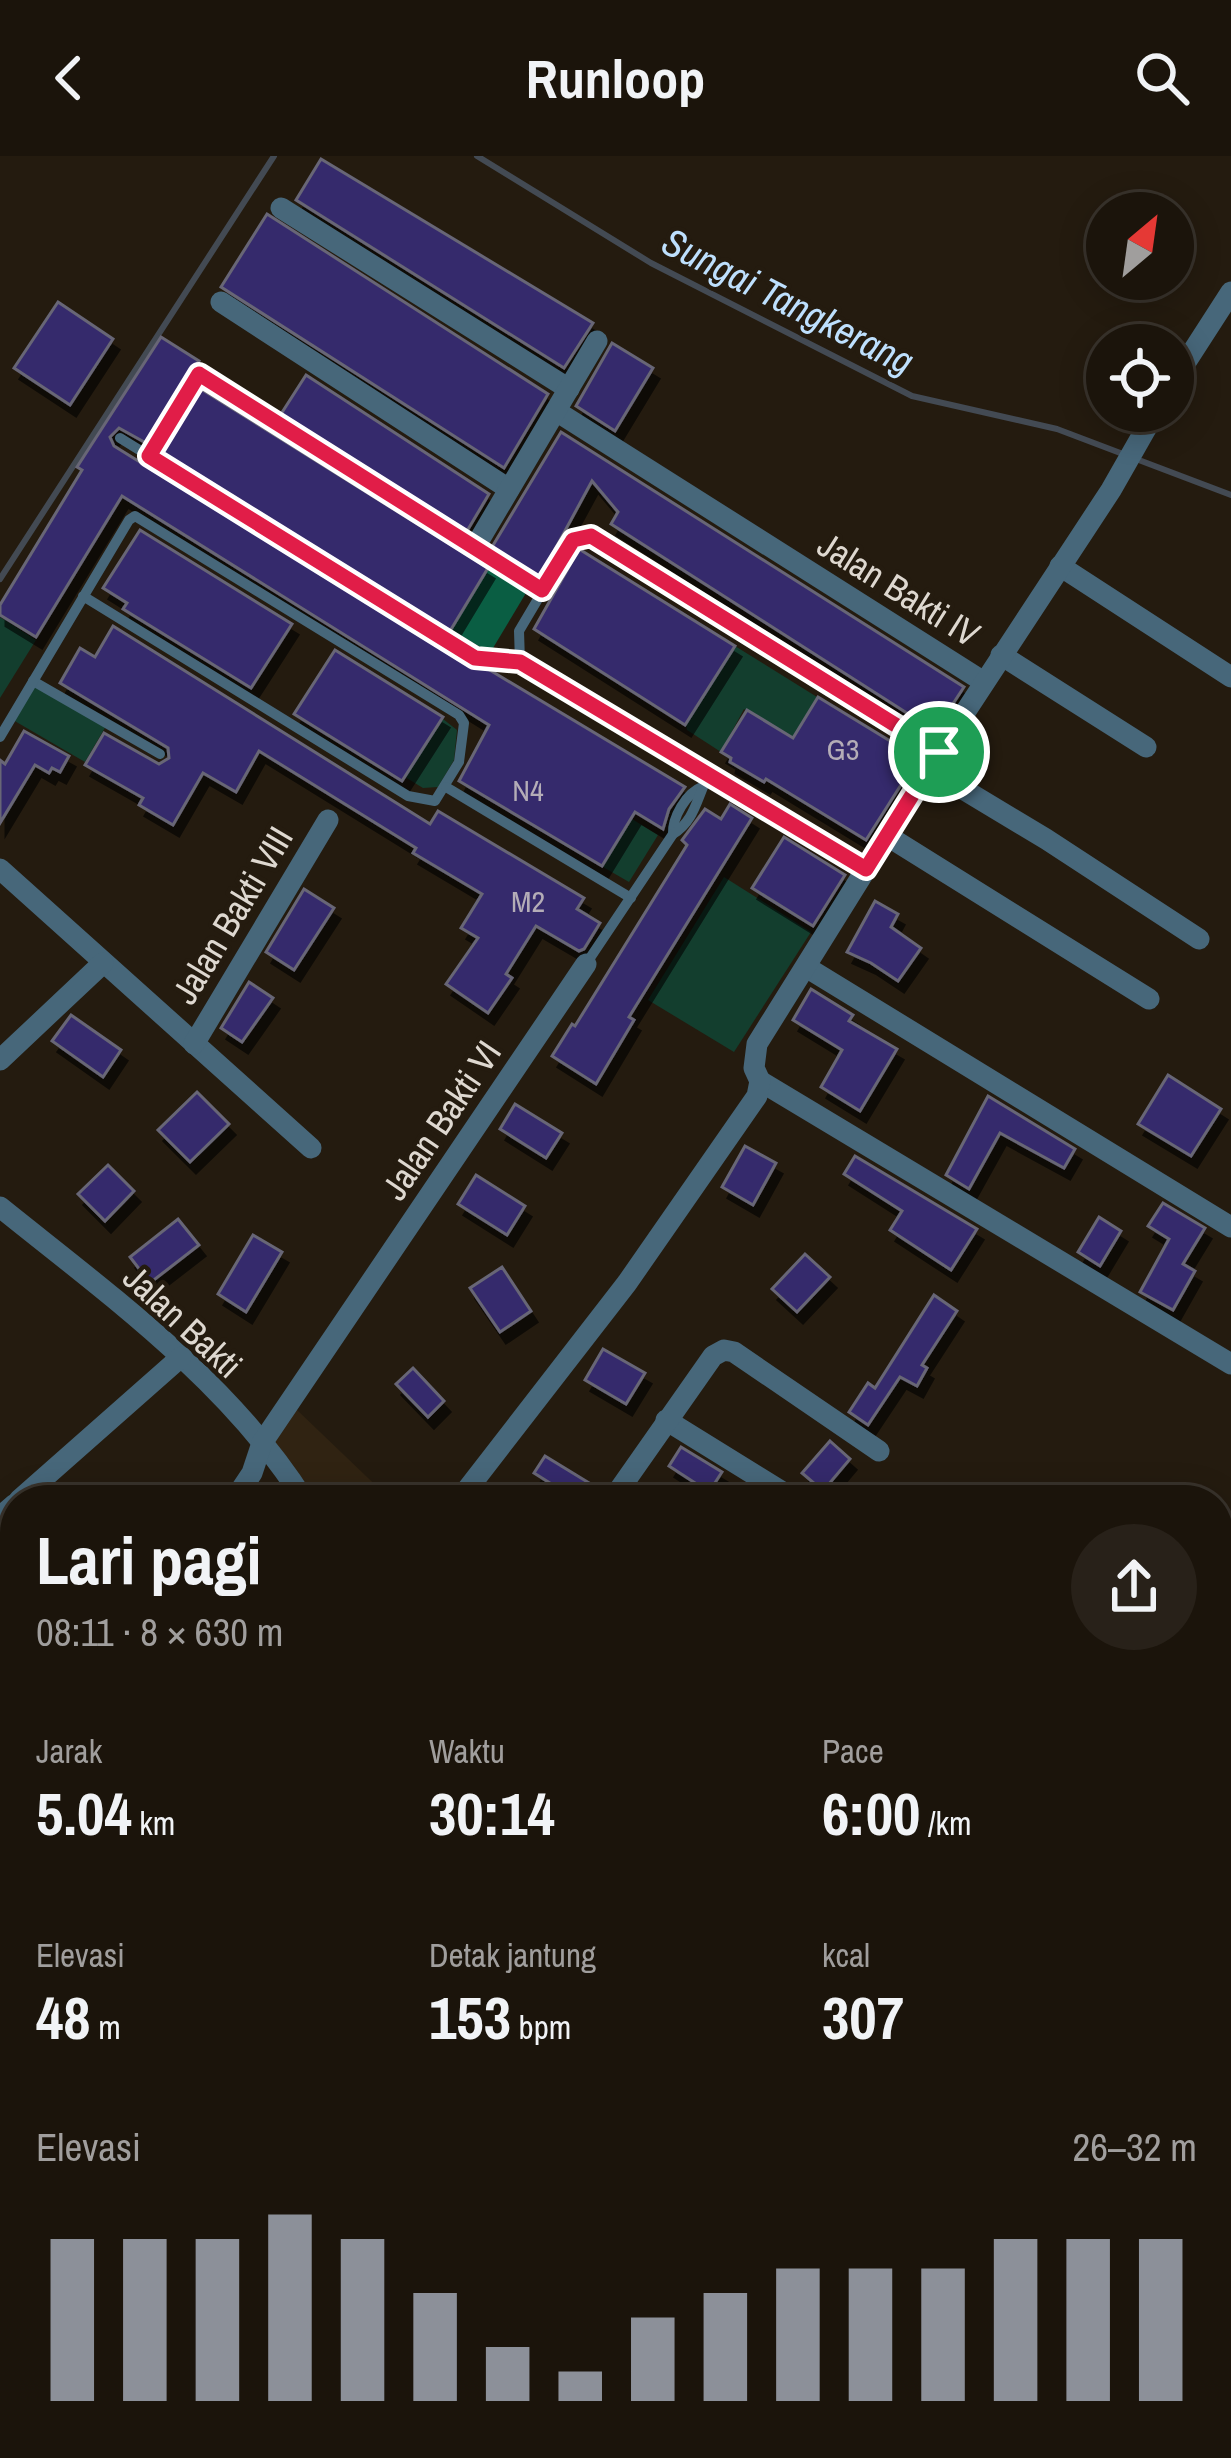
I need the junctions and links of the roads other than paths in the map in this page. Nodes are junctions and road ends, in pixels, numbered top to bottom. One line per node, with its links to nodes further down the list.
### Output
1 (281, 208): 6 (street)
2 (1231, 292): 5 (street)
3 (221, 302): 11 (street)
4 (598, 341): 6 (street)
5 (1194, 349)
6 (569, 389): 7 (street)
7 (556, 411): 11 (street); 20 (street, Jalan Bakti IV)
8 (1144, 432): 13 (street)
9 (120, 438): 10 (lane)
10 (149, 456): 14 (lane); 17 (lane)
11 (509, 489): 12 (street)
12 (481, 537)
13 (1060, 566): 16 (street); 18 (street)
14 (542, 590): 17 (lane); 24 (lane)
15 (83, 596): 19 (lane); 26 (lane); 26 (lane)
16 (1001, 656): 20 (street); 22 (street)
17 (520, 662): 25 (lane)
18 (1231, 677)
19 (33, 681): 21 (lane); 23 (lane)
20 (984, 682): 24 (street, Jalan Bakti IV)
21 (0, 737)
22 (1146, 747)
23 (160, 754)
24 (934, 760): 28 (street, Jalan Bakti IV); 32 (street)
25 (709, 775): 30 (lane); 31 (lane, Jalan Bakti VI)
26 (446, 787): 31 (lane)
27 (328, 820): 37 (street, Jalan Bakti VIII)
28 (886, 835): 30 (street, Jalan Bakti IV); 36 (street)
29 (0, 869): 33 (street, Jalan Bakti VIII)
30 (866, 869): 35 (street, Jalan Bakti IV)
31 (631, 898): 34 (lane, Jalan Bakti VI)
32 (1199, 939)
33 (103, 963): 37 (street, Jalan Bakti VIII); 38 (street)
34 (586, 964): 46 (street, Jalan Bakti VI)
35 (806, 967): 39 (street, Jalan Bakti IV); 42 (street)
36 (1149, 999)
37 (194, 1043): 40 (street, Jalan Bakti VIII)
38 (0, 1060)
39 (760, 1081): 44 (street); 51 (street, Jalan Bakti IV)
40 (311, 1148)
41 (0, 1207): 43 (street, Jalan Bakti)
42 (1231, 1227)
43 (182, 1357): 46 (street, Jalan Bakti); 48 (street)
44 (1231, 1364)
45 (666, 1420): 47 (street); 52 (street); 53 (street)
46 (262, 1443): 49 (street, Jalan Bakti VI); 50 (street, Jalan Bakti)
47 (879, 1451)
48 (36, 1485)
49 (244, 1485)
50 (293, 1485)
51 (471, 1485)
52 (622, 1485)
53 (771, 1485)

